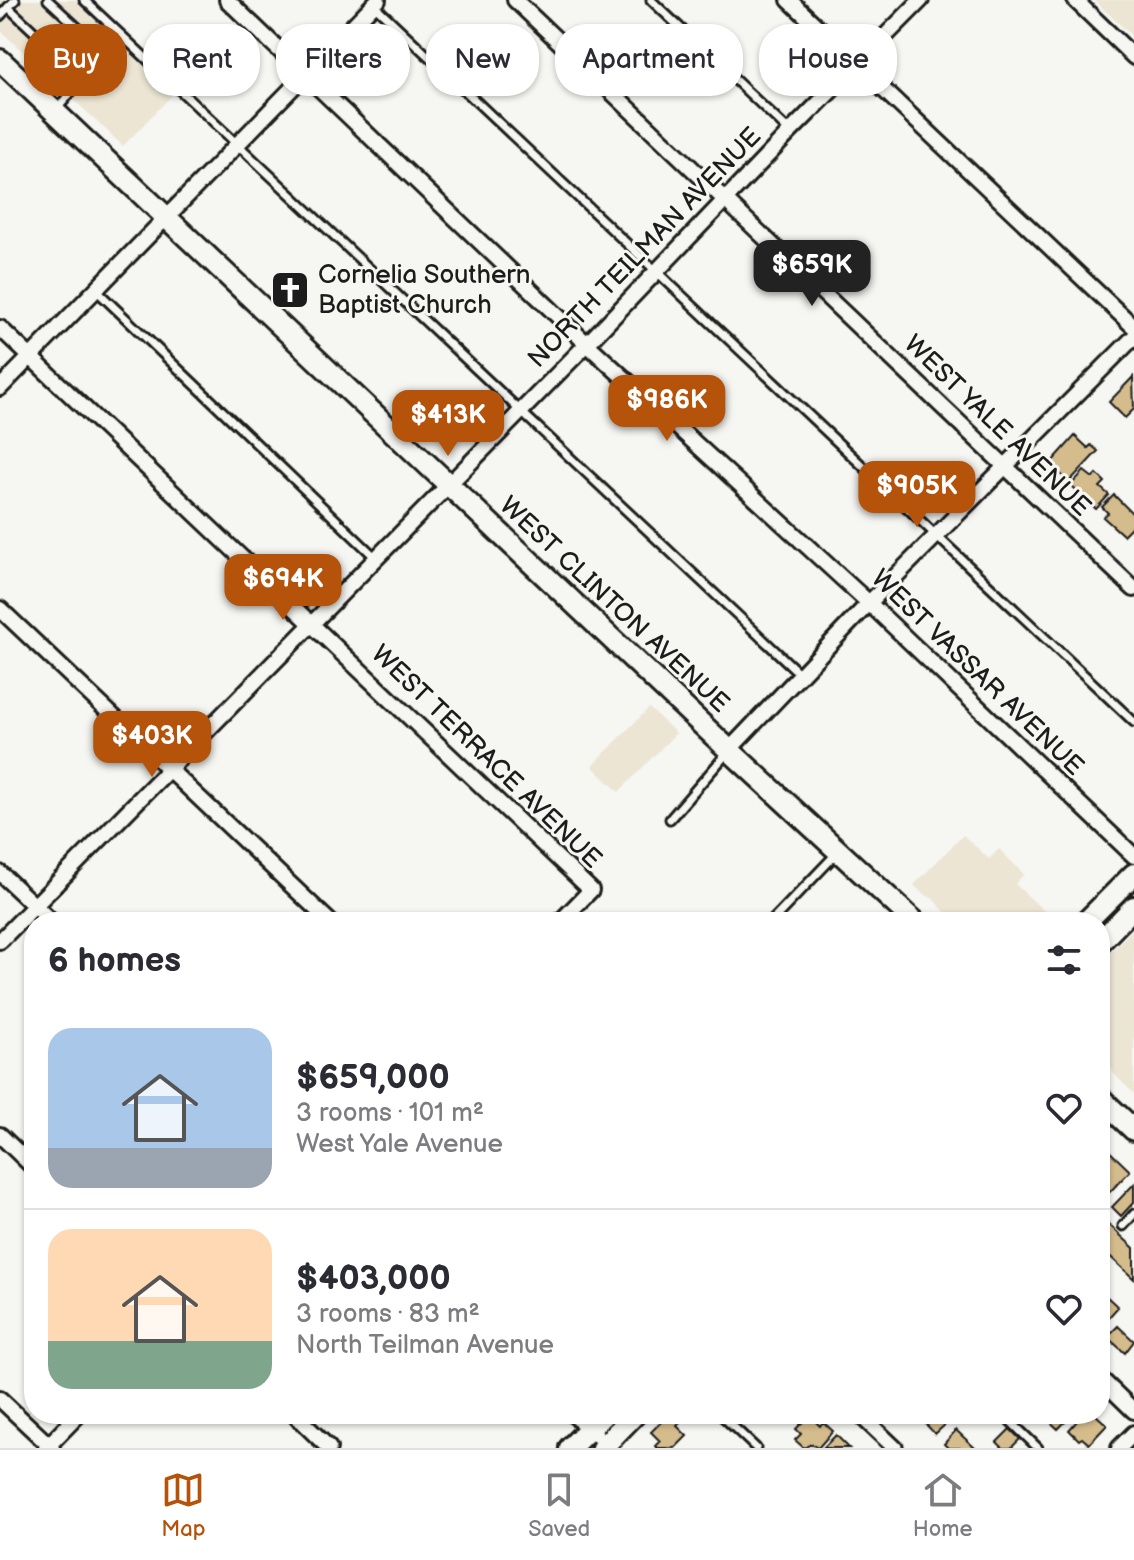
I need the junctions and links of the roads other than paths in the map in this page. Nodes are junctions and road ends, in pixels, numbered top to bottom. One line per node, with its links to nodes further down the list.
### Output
1 (15, 0): 11 (lane)
2 (48, 0): 14 (lane)
3 (84, 0): 28 (lane)
4 (227, 0): 18 (street, WEST VASSAR AVENUE)
5 (515, 0): 29 (street, WEST YALE AVENUE)
6 (651, 0): 27 (lane)
7 (789, 0): 16 (street)
8 (921, 0): 17 (street, NORTH TEILMAN AVENUE)
9 (1075, 0): 19 (street)
10 (374, 2): 15 (street); 31 (lane)
11 (8, 7): 12 (lane); 13 (lane)
12 (0, 16)
13 (26, 24)
14 (74, 24)
15 (354, 24)
16 (815, 24)
17 (897, 24)
18 (276, 47)
19 (1134, 57)
20 (0, 60): 26 (main road, WEST CLINTON AVENUE)
21 (68, 96): 26 (lane)
22 (285, 96): 28 (street)
23 (328, 96): 36 (street, WEST VASSAR AVENUE)
24 (825, 96): 27 (street, NORTH TEILMAN AVENUE)
25 (892, 96): 33 (street)
26 (55, 112): 30 (main road, WEST CLINTON AVENUE)
27 (790, 132): 29 (street, NORTH TEILMAN AVENUE)
28 (237, 145): 30 (street); 39 (lane)
29 (725, 199): 31 (street, NORTH TEILMAN AVENUE); 40 (street, WEST YALE AVENUE)
30 (166, 217): 32 (street); 41 (main road, WEST CLINTON AVENUE)
31 (656, 271): 36 (street, NORTH TEILMAN AVENUE); 42 (lane)
32 (95, 289): 37 (street); 43 (lane)
33 (1134, 327)
34 (0, 328): 37 (street, WEST TERRACE AVENUE)
35 (1134, 337): 40 (street)
36 (587, 344): 39 (street, NORTH TEILMAN AVENUE); 45 (street, WEST VASSAR AVENUE)
37 (31, 357): 38 (street); 47 (street, WEST TERRACE AVENUE)
38 (0, 388)
39 (520, 411): 41 (street, NORTH TEILMAN AVENUE); 48 (lane)
40 (1005, 467): 42 (street); 44 (street, WEST YALE AVENUE)
41 (448, 484): 43 (street, NORTH TEILMAN AVENUE); 50 (main road, WEST CLINTON AVENUE)
42 (936, 536): 45 (street); 49 (lane)
43 (376, 558): 47 (street, NORTH TEILMAN AVENUE)
44 (1134, 589)
45 (869, 603): 48 (street); 54 (street, WEST VASSAR AVENUE)
46 (0, 609): 51 (street)
47 (312, 624): 51 (street, NORTH TEILMAN AVENUE); 62 (street, WEST TERRACE AVENUE)
48 (801, 675): 50 (street)
49 (1134, 722)
50 (729, 750): 52 (lane); 53 (main road, WEST CLINTON AVENUE)
51 (169, 769): 57 (street, NORTH TEILMAN AVENUE); 61 (street)
52 (670, 819)
53 (839, 852): 63 (lane); 64 (main road, WEST CLINTON AVENUE)
54 (1134, 856)
55 (0, 873): 57 (street)
56 (1134, 874): 65 (main road)
57 (35, 906): 59 (street, NORTH TEILMAN AVENUE); 60 (street)
58 (1134, 907): 67 (main road)
59 (29, 912)
60 (41, 912)
61 (319, 912)
62 (570, 912)
63 (781, 912)
64 (904, 912)
65 (1096, 912)
66 (24, 917): 68 (street, NORTH TEILMAN AVENUE)
67 (1110, 932)
68 (0, 941)
69 (1110, 1107): 70 (main road)
70 (1134, 1130)
71 (0, 1135): 72 (street)
72 (24, 1158)
73 (1134, 1214): 74 (lane)
74 (1123, 1226)
75 (1110, 1388): 77 (street)
76 (0, 1399): 78 (street)
77 (1134, 1411)
78 (24, 1423)
79 (26, 1424): 91 (street)
80 (70, 1424): 91 (street)
81 (304, 1424): 92 (street)
82 (583, 1424): 88 (street)
83 (593, 1424): 88 (main road)
84 (627, 1424): 90 (main road)
85 (731, 1424): 94 (lane)
86 (870, 1424): 95 (street)
87 (1013, 1424): 96 (lane)
88 (588, 1429): 90 (street); 93 (main road)
89 (1134, 1433): 97 (street)
90 (608, 1446)
91 (49, 1447)
92 (329, 1448)
93 (570, 1448)
94 (756, 1448)
95 (895, 1448)
96 (1038, 1448)
97 (1119, 1448)

